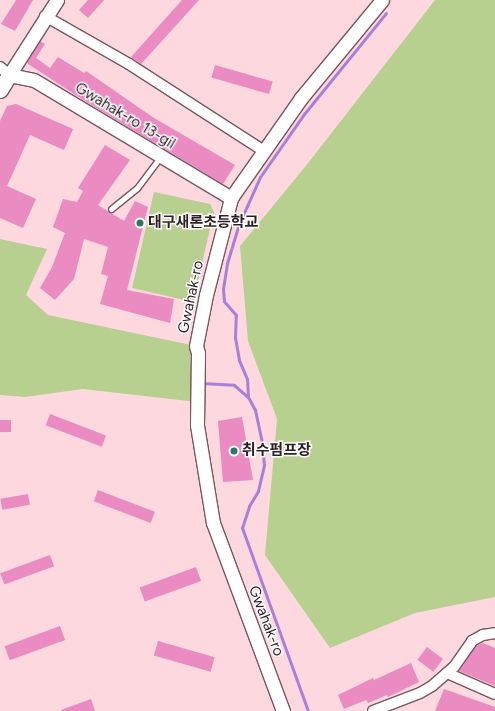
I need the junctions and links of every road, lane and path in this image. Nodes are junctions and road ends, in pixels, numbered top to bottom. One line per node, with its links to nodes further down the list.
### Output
1 (57, 0): 3 (street)
2 (382, 0): 6 (street, Gwahak-ro)
3 (45, 16): 4 (street); 6 (street)
4 (4, 71): 5 (main road); 7 (street, Gwahak-ro 13-gil)
5 (0, 90)
6 (264, 151): 8 (street, Gwahak-ro)
7 (161, 156): 8 (street, Gwahak-ro 13-gil); 9 (lane)
8 (231, 198): 14 (street, Gwahak-ro)
9 (111, 209)
10 (495, 633): 11 (street)
11 (447, 673): 12 (street); 13 (street)
12 (495, 694)
13 (386, 709): 15 (street)
14 (284, 711)
15 (373, 711)

